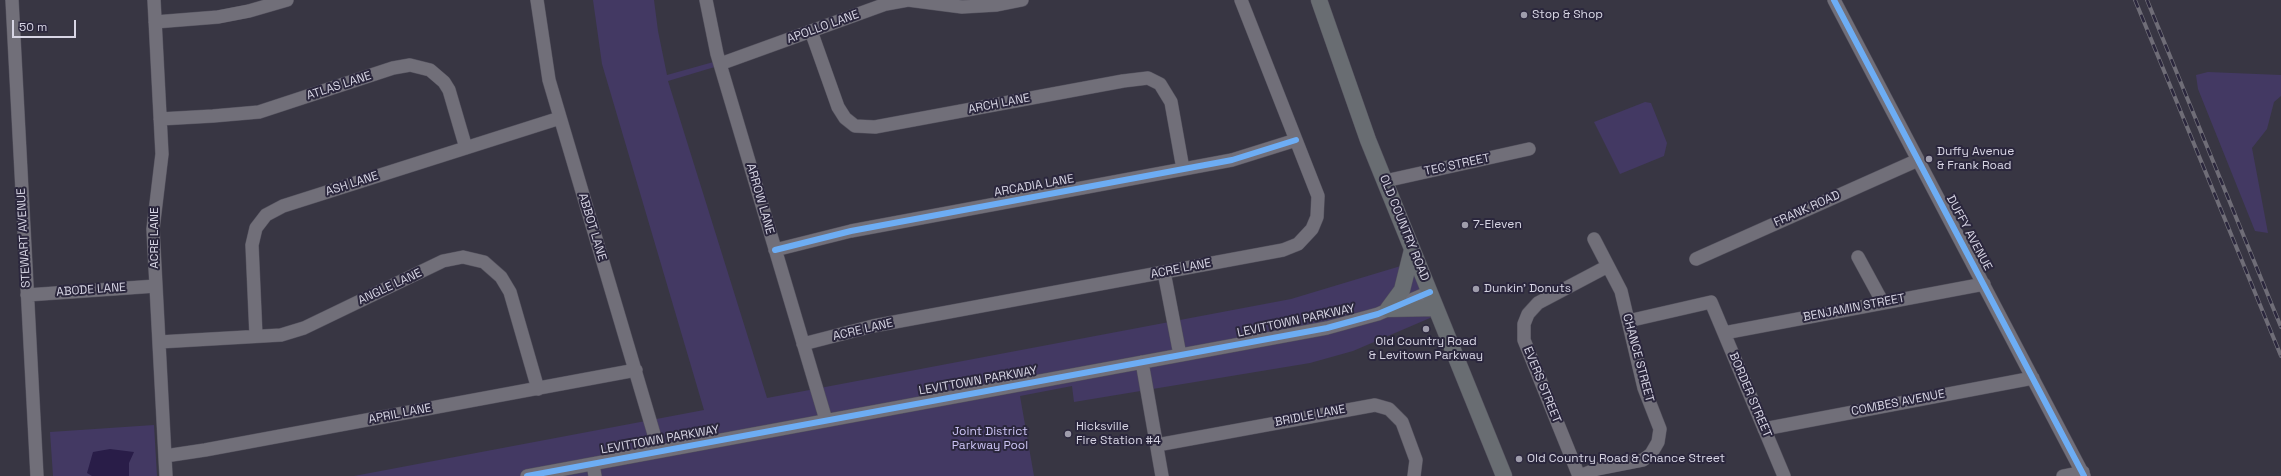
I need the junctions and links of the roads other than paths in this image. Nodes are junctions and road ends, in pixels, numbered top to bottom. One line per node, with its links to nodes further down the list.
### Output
1 (12, 0): 31 (street, STEWART AVENUE)
2 (154, 0): 10 (street, ACRE LANE)
3 (287, 0): 10 (street)
4 (537, 0): 13 (street, ABBOT LANE)
5 (706, 0): 12 (street, ARROW LANE)
6 (1022, 0): 11 (street, APOLLO LANE)
7 (1241, 0): 15 (street, ACRE LANE)
8 (1319, 0): 20 (main road, OLD COUNTRY ROAD)
9 (1834, 0): 18 (street, DUFFY AVENUE)
10 (155, 22): 14 (street, ACRE LANE)
11 (811, 31): 12 (street, APOLLO LANE); 19 (street, ARCH LANE)
12 (720, 64): 22 (street, ARROW LANE)
13 (560, 118): 16 (street, ASH LANE); 42 (street, ABBOT LANE)
14 (160, 119): 16 (street, ATLAS LANE); 29 (street, ACRE LANE)
15 (1296, 140): 19 (street, ARCADIA LANE); 27 (street, ACRE LANE)
16 (466, 148): 37 (street, ASH LANE)
17 (1529, 149): 20 (street, TEC STREET)
18 (1918, 160): 25 (street, FRANK ROAD); 28 (street, DUFFY AVENUE)
19 (1183, 169): 22 (street, ARCADIA LANE)
20 (1385, 181): 23 (main road, OLD COUNTRY ROAD)
21 (1594, 239): 26 (street, CHANCE STREET)
22 (775, 250): 39 (street, ARROW LANE)
23 (1412, 250): 30 (main road, OLD COUNTRY ROAD); 34 (main road)
24 (1858, 257): 32 (street)
25 (1696, 259)
26 (1608, 266): 35 (street, CHANCE STREET); 58 (street, EVERS STREET)
27 (1164, 272): 39 (street, ACRE LANE); 40 (street)
28 (1984, 284): 32 (street, BENJAMIN STREET); 43 (street, DUFFY AVENUE)
29 (156, 286): 31 (street, ABODE LANE); 38 (street, ACRE LANE)
30 (1430, 292): 33 (main road, OLD COUNTRY ROAD); 34 (street, LEVITTOWN PARKWAY)
31 (27, 294): 52 (street, STEWART AVENUE)
32 (1883, 303): 36 (street, BENJAMIN STREET)
33 (1435, 308): 34 (main road); 57 (main road, OLD COUNTRY ROAD)
34 (1388, 309): 40 (street, LEVITTOWN PARKWAY)
35 (1628, 321): 36 (street, BORDER STREET); 58 (street, CHANCE STREET)
36 (1724, 333): 46 (street, BORDER STREET)
37 (256, 336): 38 (street, ANGLE LANE); 44 (street, ANGLE LANE)
38 (159, 342): 49 (street, ACRE LANE)
39 (803, 344): 45 (street, ARROW LANE)
40 (1180, 355): 41 (street, LEVITTOWN PARKWAY)
41 (1142, 362): 45 (street, LEVITTOWN PARKWAY); 47 (street)
42 (636, 370): 44 (street, APRIL LANE); 48 (street, ABBOT LANE)
43 (2033, 378): 46 (street, COMBES AVENUE); 51 (street, DUFFY AVENUE)
44 (538, 389): 49 (street, APRIL LANE)
45 (826, 420): 48 (street, LEVITTOWN PARKWAY)
46 (1764, 428): 59 (street, BORDER STREET)
47 (1157, 445): 55 (street); 56 (street, BRIDLE LANE)
48 (659, 451): 50 (street, LEVITTOWN PARKWAY)
49 (165, 456): 53 (street, ACRE LANE)
50 (594, 470): 54 (street, LEVITTOWN PARKWAY)
51 (2084, 474): 60 (street)
52 (37, 476)
53 (166, 476)
54 (527, 476)
55 (1162, 476)
56 (1414, 476)
57 (1504, 476)
58 (1580, 476)
59 (1784, 476)
60 (2063, 476)

